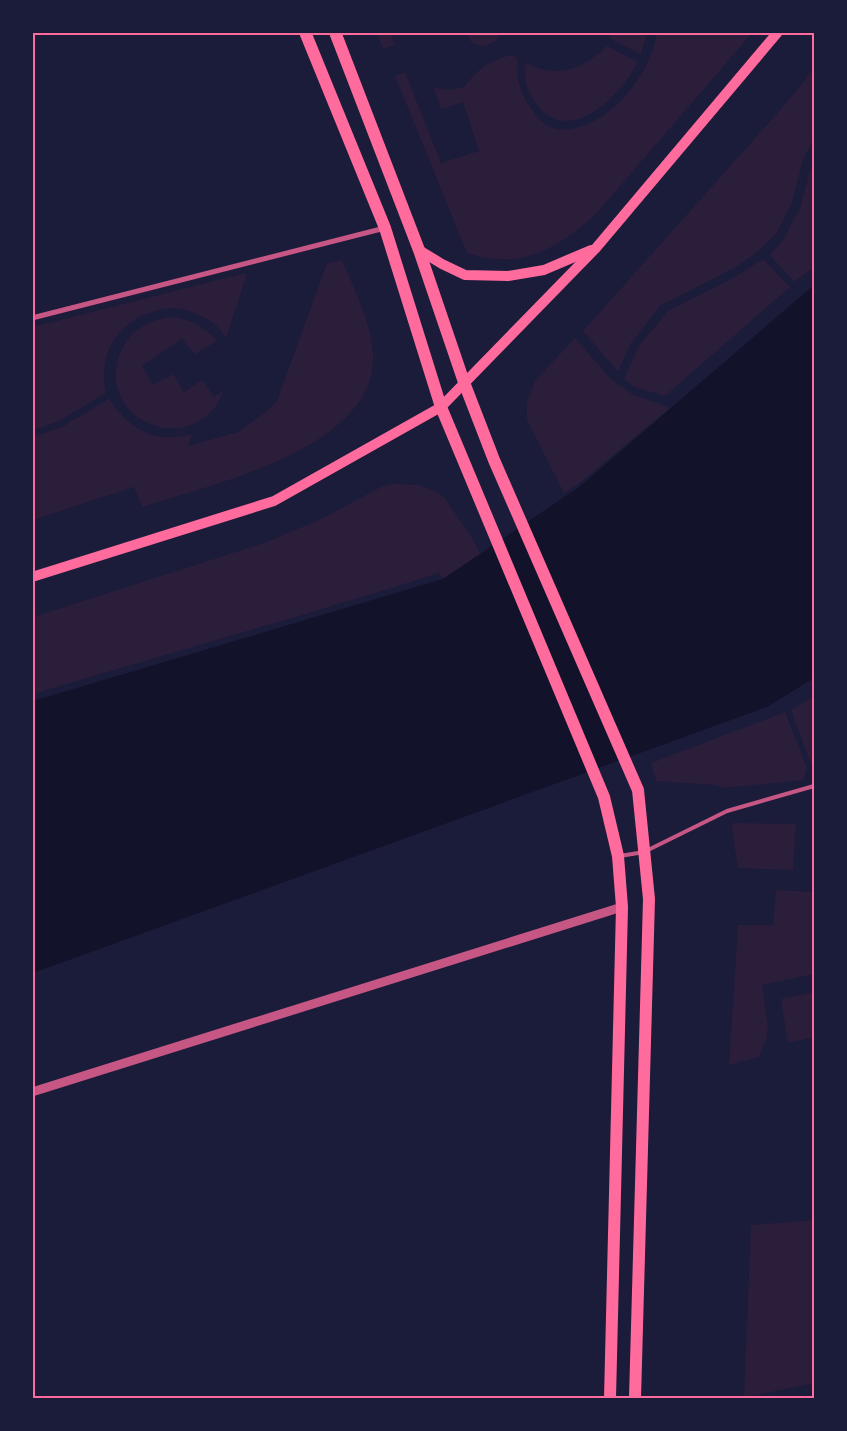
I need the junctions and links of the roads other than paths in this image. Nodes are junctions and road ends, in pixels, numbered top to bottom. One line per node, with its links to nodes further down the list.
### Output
1 (305, 32): 4 (main road)
2 (335, 32): 6 (main road)
3 (778, 32): 5 (main road)
4 (385, 228): 7 (street); 9 (main road)
5 (596, 248): 6 (main road); 8 (main road)
6 (419, 250): 8 (main road)
7 (32, 318)
8 (465, 385): 9 (main road); 12 (main road)
9 (441, 407): 10 (main road); 13 (main road)
10 (32, 577)
11 (814, 786): 12 (lane)
12 (644, 852): 13 (lane); 17 (main road)
13 (618, 856): 14 (main road)
14 (622, 907): 15 (street); 16 (main road)
15 (32, 1092)
16 (610, 1398)
17 (635, 1398)

